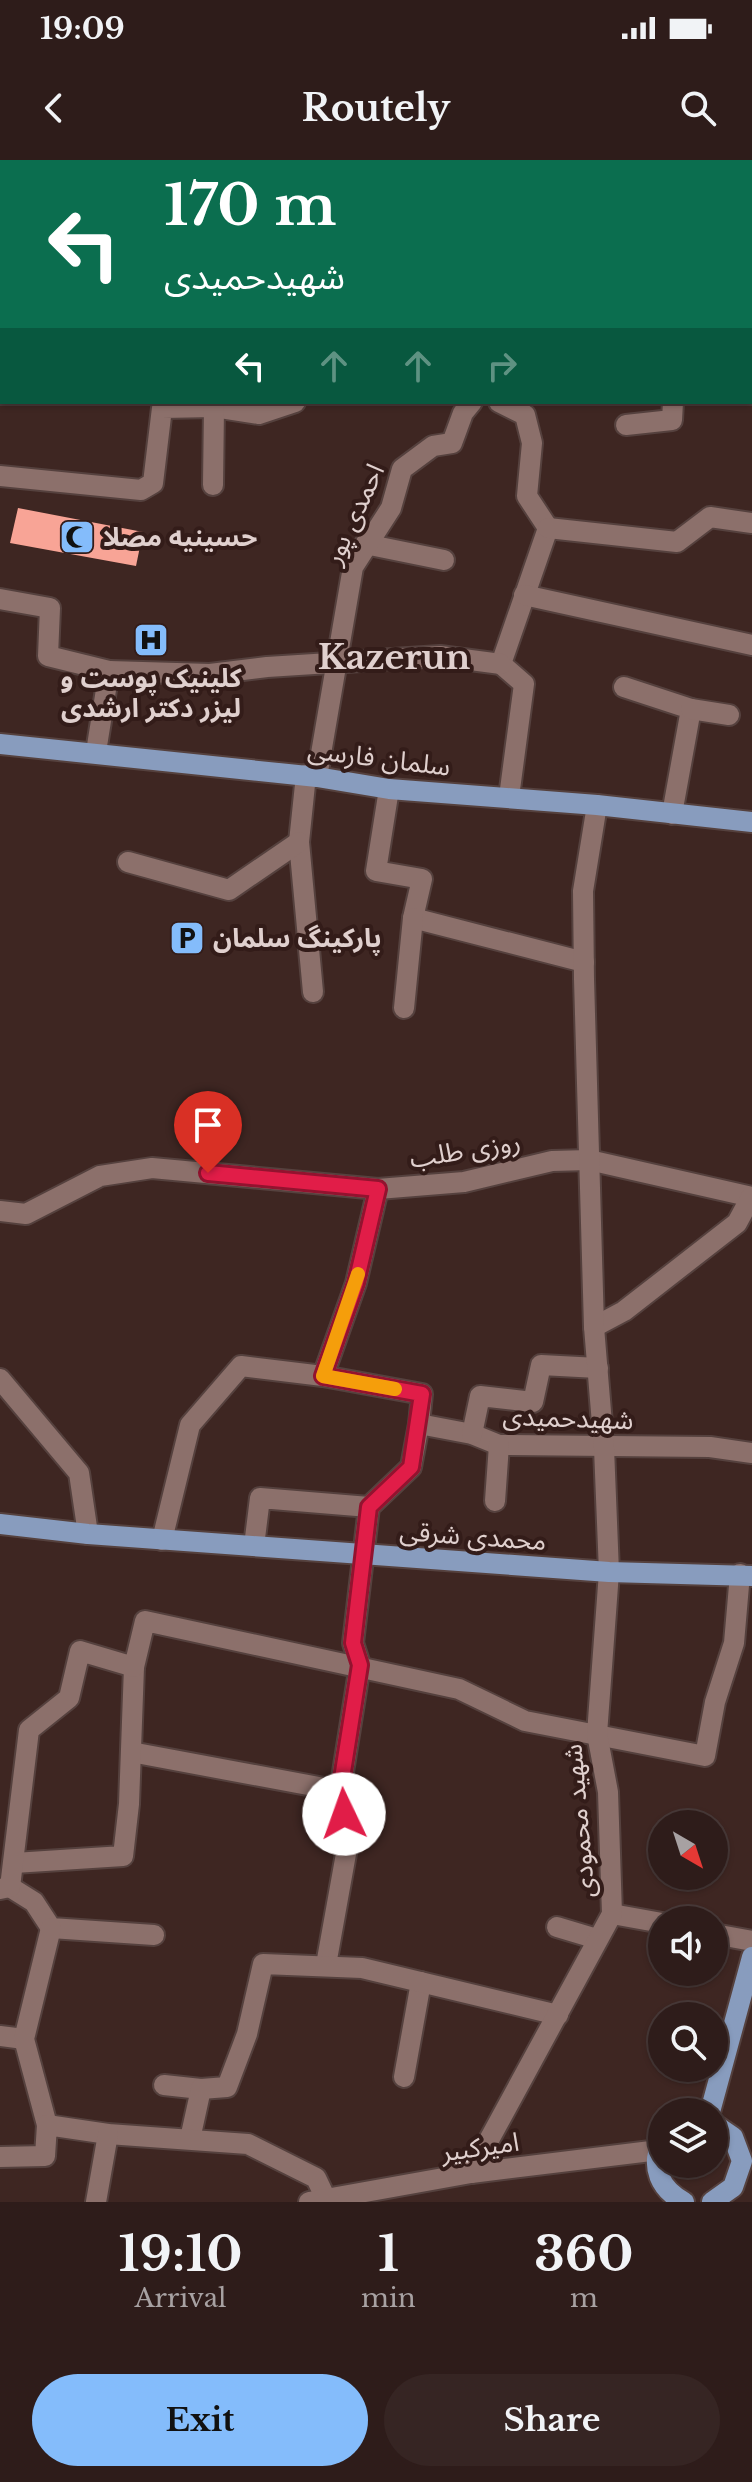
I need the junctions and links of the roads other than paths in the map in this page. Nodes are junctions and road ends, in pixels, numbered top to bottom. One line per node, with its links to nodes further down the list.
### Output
1 (289, 404): 6 (street)
2 (470, 404): 12 (street, احمدی پور)
3 (503, 404): 11 (street)
4 (673, 404): 7 (street)
5 (162, 405): 6 (street); 8 (street)
6 (214, 407): 9 (street)
7 (626, 425)
8 (0, 476)
9 (213, 485)
10 (752, 523): 11 (street)
11 (548, 528): 14 (street)
12 (365, 544): 13 (street); 17 (street, احمدی پور)
13 (444, 560)
14 (524, 595): 16 (street); 18 (street)
15 (0, 599): 19 (street)
16 (752, 645)
17 (334, 663): 18 (street); 19 (street); 25 (street, احمدی پور)
18 (501, 664): 27 (street)
19 (109, 671): 24 (street)
20 (624, 687): 21 (street)
21 (691, 709): 22 (street); 29 (street)
22 (729, 715)
23 (0, 744): 24 (main road, سلمان فارسی)
24 (96, 752): 25 (main road, سلمان فارسی)
25 (311, 776): 26 (main road, سلمان فارسی); 31 (street, احمدی پور)
26 (389, 789): 27 (main road, سلمان فارسی); 33 (street)
27 (509, 797): 28 (main road, سلمان فارسی)
28 (597, 805): 29 (main road, سلمان فارسی); 34 (street, شهید محمودی)
29 (672, 814): 30 (main road, سلمان فارسی)
30 (752, 822)
31 (299, 842): 32 (street); 35 (street, احمدی پور)
32 (128, 862)
33 (413, 918): 34 (street); 36 (street)
34 (584, 962): 37 (street, شهید محمودی)
35 (313, 992)
36 (404, 1008)
37 (589, 1160): 38 (street, روزی طلب); 39 (street, روزی طلب); 41 (street, شهید محمودی)
38 (378, 1189): 40 (street, روزی طلب); 43 (street)
39 (751, 1197): 41 (street)
40 (0, 1211)
41 (594, 1327): 42 (street, شهید محمودی)
42 (598, 1368): 46 (street); 48 (street, شهید محمودی)
43 (323, 1376): 45 (street); 54 (street)
44 (0, 1379): 53 (street)
45 (419, 1424): 46 (street, شهیدحمیدی); 51 (street)
46 (472, 1434): 47 (street, شهیدحمیدی)
47 (499, 1445): 48 (street, شهیدحمیدی); 50 (street)
48 (604, 1448): 49 (street, شهیدحمیدی); 57 (street, شهید محمودی)
49 (752, 1453)
50 (495, 1501)
51 (369, 1507): 55 (street); 56 (street)
52 (0, 1524): 53 (main road, محمدی شرقی)
53 (88, 1534): 54 (main road, محمدی شرقی)
54 (162, 1540): 55 (main road, محمدی شرقی)
55 (254, 1546): 56 (main road, محمدی شرقی)
56 (366, 1554): 57 (main road, محمدی شرقی); 59 (street)
57 (609, 1572): 58 (main road, محمدی شرقی); 61 (street, شهید محمودی)
58 (746, 1575): 61 (street)
59 (360, 1665): 60 (street); 61 (street); 63 (street)
60 (134, 1667): 62 (street); 64 (street)
61 (597, 1734): 66 (street, شهید محمودی)
62 (131, 1752): 63 (street); 64 (street)
63 (340, 1791): 75 (street)
64 (14, 1863): 65 (street)
65 (5, 1888): 69 (street)
66 (612, 1914): 67 (street); 72 (street, شهید محمودی)
67 (648, 1920)
68 (557, 1927): 72 (street)
69 (51, 1928): 70 (street); 79 (street)
70 (154, 1935)
71 (728, 1937): 73 (street)
72 (597, 1939): 77 (street, شهید محمودی)
73 (752, 1941)
74 (752, 1957): 83 (main road)
75 (326, 1965): 76 (street); 82 (street)
76 (421, 1982): 77 (street); 80 (street)
77 (558, 2015): 91 (street, شهید محمودی)
78 (0, 2036): 79 (street)
79 (24, 2039): 84 (street)
80 (404, 2077)
81 (164, 2085): 82 (street)
82 (201, 2089): 87 (street)
83 (714, 2098)
84 (47, 2125): 85 (street); 89 (street)
85 (108, 2134): 87 (street); 94 (street)
86 (728, 2134): 90 (main road)
87 (190, 2139): 93 (street)
88 (648, 2148): 91 (street, امیرکبیر)
89 (0, 2157)
90 (747, 2162): 96 (main road)
91 (471, 2173): 93 (street, امیرکبیر)
92 (660, 2178): 95 (main road)
93 (317, 2200)
94 (96, 2202)
95 (684, 2202)
96 (712, 2202)

